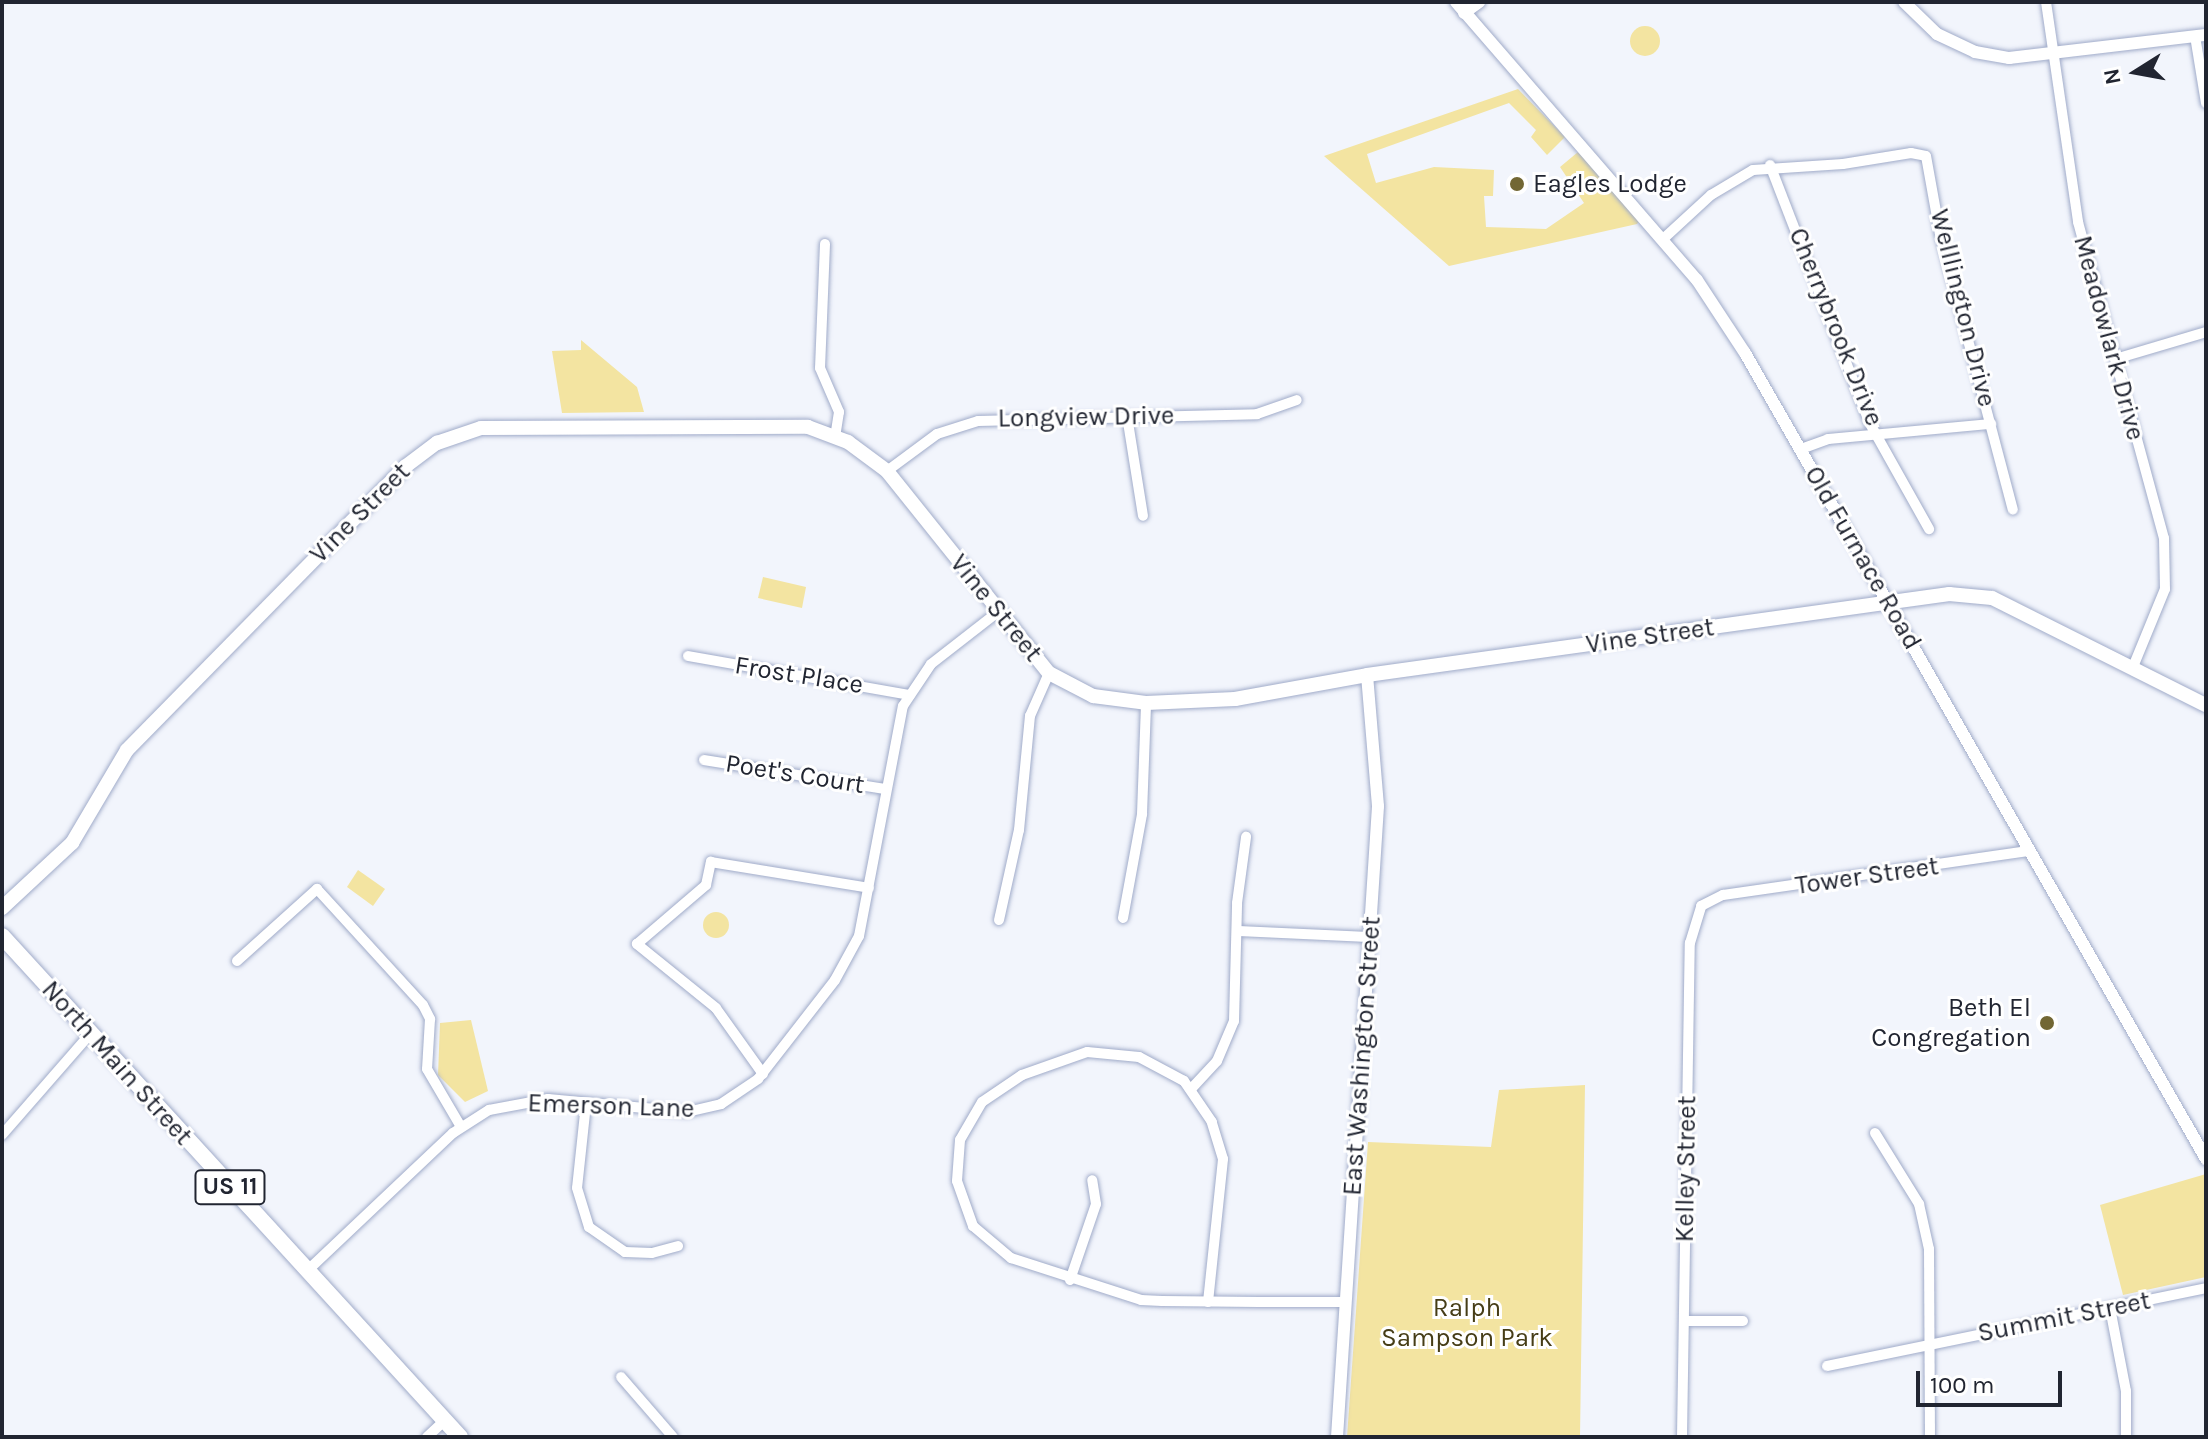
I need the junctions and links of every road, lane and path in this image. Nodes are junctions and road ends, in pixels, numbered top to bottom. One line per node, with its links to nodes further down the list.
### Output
1 (1479, 2): 4 (street)
2 (1904, 2): 6 (street)
3 (2046, 2): 6 (street, Meadowlark Drive)
4 (1460, 8): 9 (street, Old Furnace Road)
5 (2201, 35): 6 (street); 7 (street)
6 (2053, 54): 12 (street, Meadowlark Drive)
7 (2206, 103)
8 (1770, 165): 9 (street, Welllington Drive); 15 (street, Welllington Drive); 16 (street, Cherrybrook Drive)
9 (1662, 240): 18 (street, Old Furnace Road)
10 (825, 244): 17 (street)
11 (2206, 332): 12 (street)
12 (2115, 359): 26 (street, Meadowlark Drive)
13 (1297, 400): 14 (street, Longview Drive)
14 (1127, 416): 19 (street, Longview Drive); 21 (street)
15 (1991, 424): 16 (street); 20 (street, Welllington Drive)
16 (1881, 436): 18 (street); 22 (street, Cherrybrook Drive)
17 (835, 437): 19 (main road, Vine Street); 38 (main road, Vine Street)
18 (1801, 449): 23 (street, Old Furnace Road)
19 (887, 471): 24 (main road, Vine Street)
20 (2013, 510)
21 (1143, 516)
22 (1929, 529)
23 (1888, 603): 26 (main road, Vine Street); 28 (main road, Vine Street); 35 (street, Old Furnace Road)
24 (999, 611): 27 (main road, Vine Street); 29 (street, Emerson Lane)
25 (688, 656): 29 (street, Frost Place)
26 (2133, 667): 31 (main road, Vine Street)
27 (1049, 673): 30 (main road, Vine Street); 40 (street)
28 (1367, 675): 30 (main road, Vine Street); 43 (street, East Washington Street)
29 (910, 695): 33 (street, Emerson Lane)
30 (1146, 703): 39 (street)
31 (2206, 705)
32 (704, 760): 33 (street, Poet's Court)
33 (885, 789): 36 (street, Emerson Lane)
34 (1246, 837): 41 (street)
35 (2030, 851): 37 (street, Tower Street); 52 (street, Old Furnace Road)
36 (869, 888): 46 (street, Emerson Lane); 46 (street)
37 (1704, 904): 61 (street, Kelley Street)
38 (2, 908)
39 (1123, 918)
40 (999, 920)
41 (1238, 931): 43 (street); 47 (street)
42 (2, 936): 45 (main road, North Main Street / US 11)
43 (1369, 937): 59 (street, East Washington Street)
44 (237, 961): 49 (street)
45 (90, 1034): 51 (street); 55 (main road, North Main Street / US 11)
46 (763, 1074): 48 (street, Emerson Lane)
47 (1191, 1089): 56 (street); 58 (street)
48 (586, 1104): 49 (street, Emerson Lane); 54 (street)
49 (461, 1127): 55 (street, Emerson Lane)
50 (1875, 1133): 63 (street)
51 (2, 1135)
52 (2206, 1159)
53 (1092, 1180): 56 (street)
54 (678, 1246)
55 (307, 1271): 66 (main road, North Main Street / US 11)
56 (1070, 1280): 58 (street)
57 (2206, 1288): 60 (street, Summit Street)
58 (1208, 1302): 59 (street)
59 (1346, 1302): 70 (street, East Washington Street)
60 (2110, 1308): 63 (street, Summit Street); 73 (street)
61 (1684, 1321): 62 (street); 71 (street, Kelley Street)
62 (1743, 1321)
63 (1929, 1344): 64 (street, Summit Street); 72 (street)
64 (1827, 1366)
65 (621, 1377): 67 (street)
66 (445, 1420): 68 (street); 69 (main road, North Main Street / US 11)
67 (668, 1436)
68 (427, 1437)
69 (460, 1437)
70 (1337, 1437)
71 (1682, 1437)
72 (1930, 1437)
73 (2126, 1437)

